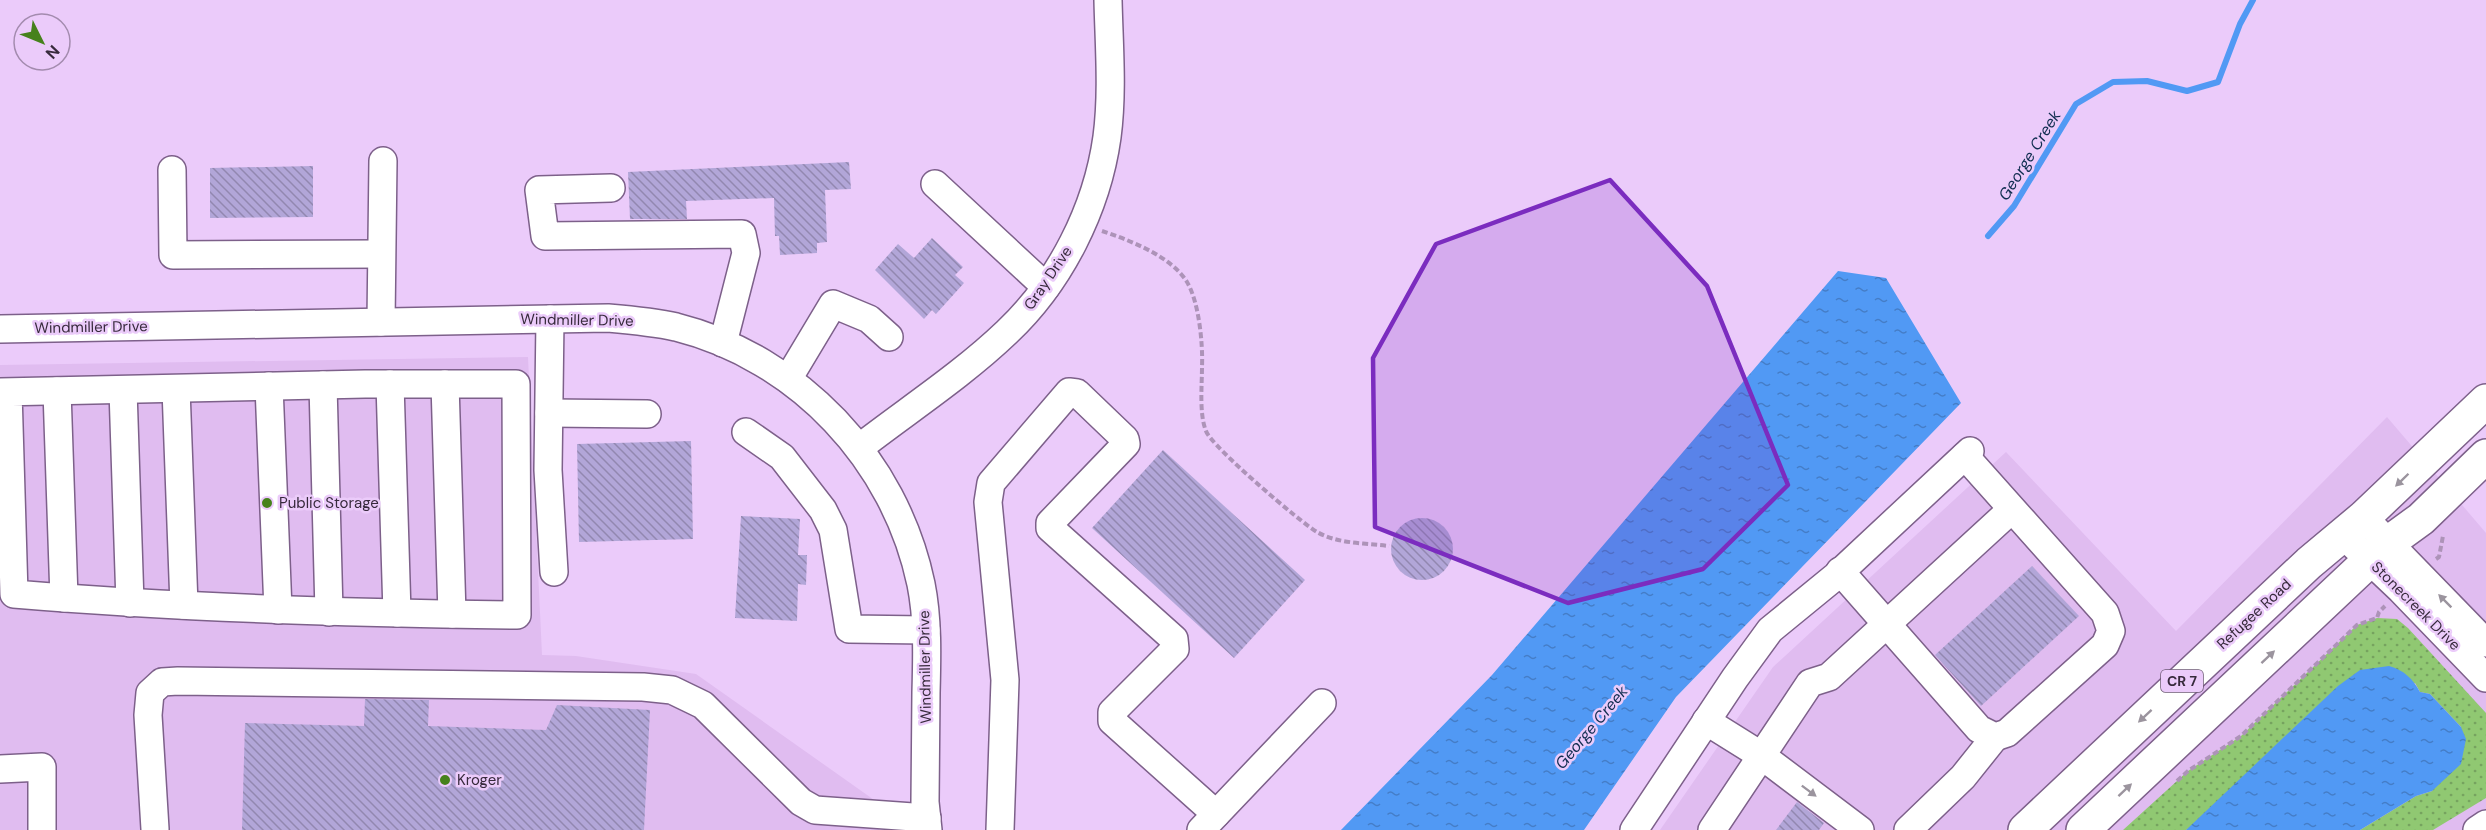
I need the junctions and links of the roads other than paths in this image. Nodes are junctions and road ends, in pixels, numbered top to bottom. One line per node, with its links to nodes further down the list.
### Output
1 (1108, 0): 7 (street, Gray Drive)
2 (383, 161): 6 (street)
3 (172, 170): 6 (street)
4 (935, 184): 7 (street)
5 (611, 188): 12 (street)
6 (380, 254): 9 (street)
7 (1046, 287): 26 (street, Gray Drive)
8 (550, 319): 9 (street, Windmiller Drive); 12 (street, Windmiller Drive); 23 (street)
9 (381, 322): 10 (street, Windmiller Drive)
10 (0, 329)
11 (889, 336): 13 (street)
12 (723, 343): 13 (street, Windmiller Drive)
13 (788, 379): 26 (street, Windmiller Drive)
14 (390, 384): 15 (street); 16 (street); 39 (street)
15 (445, 384): 40 (street); 40 (street)
16 (324, 385): 17 (street); 38 (street)
17 (269, 386): 18 (street); 37 (street)
18 (176, 389): 19 (street); 36 (street)
19 (123, 390): 20 (street); 35 (street)
20 (57, 391): 21 (street); 34 (street)
21 (4, 392): 34 (street)
22 (2486, 401): 29 (main road, Refugee Road / CR 7, one-way to 29)
23 (549, 413): 24 (street); 32 (street)
24 (647, 414)
25 (746, 432): 42 (street)
26 (859, 447): 42 (street, Windmiller Drive)
27 (2486, 456): 30 (main road, CR 7)
28 (2011, 510): 31 (street); 41 (street); 47 (street)
29 (2354, 527): 30 (street, Stonecreek Drive); 60 (main road, Refugee Road / CR 7, one-way to 60)
30 (2380, 552): 33 (street, Stonecreek Drive); 61 (main road, CR 7, one-way to 30)
31 (1840, 571): 41 (street); 46 (street)
32 (554, 572)
33 (2410, 582): 43 (street, Stonecreek Drive, one-way to 33); 44 (street, Stonecreek Drive)
34 (64, 598): 35 (street)
35 (130, 603): 36 (street)
36 (184, 606): 37 (street)
37 (278, 610): 38 (street)
38 (329, 612): 39 (street)
39 (397, 613): 40 (street)
40 (452, 614)
41 (1886, 623): 47 (street); 48 (street)
42 (926, 630): 51 (street, Windmiller Drive)
43 (2486, 643)
44 (2486, 678)
45 (1322, 703): 50 (street)
46 (1706, 721): 48 (street); 56 (street)
47 (1995, 737): 59 (street)
48 (1762, 756): 57 (street); 58 (street, one-way to 58)
49 (0, 769): 54 (street)
50 (1208, 822): 55 (street)
51 (927, 824): 53 (street)
52 (2486, 824): 62 (street)
53 (155, 829)
54 (42, 830)
55 (1000, 830)
56 (1634, 830)
57 (1712, 830)
58 (1860, 830)
59 (1908, 830)
60 (2025, 830)
61 (2083, 830)
62 (2477, 830)

